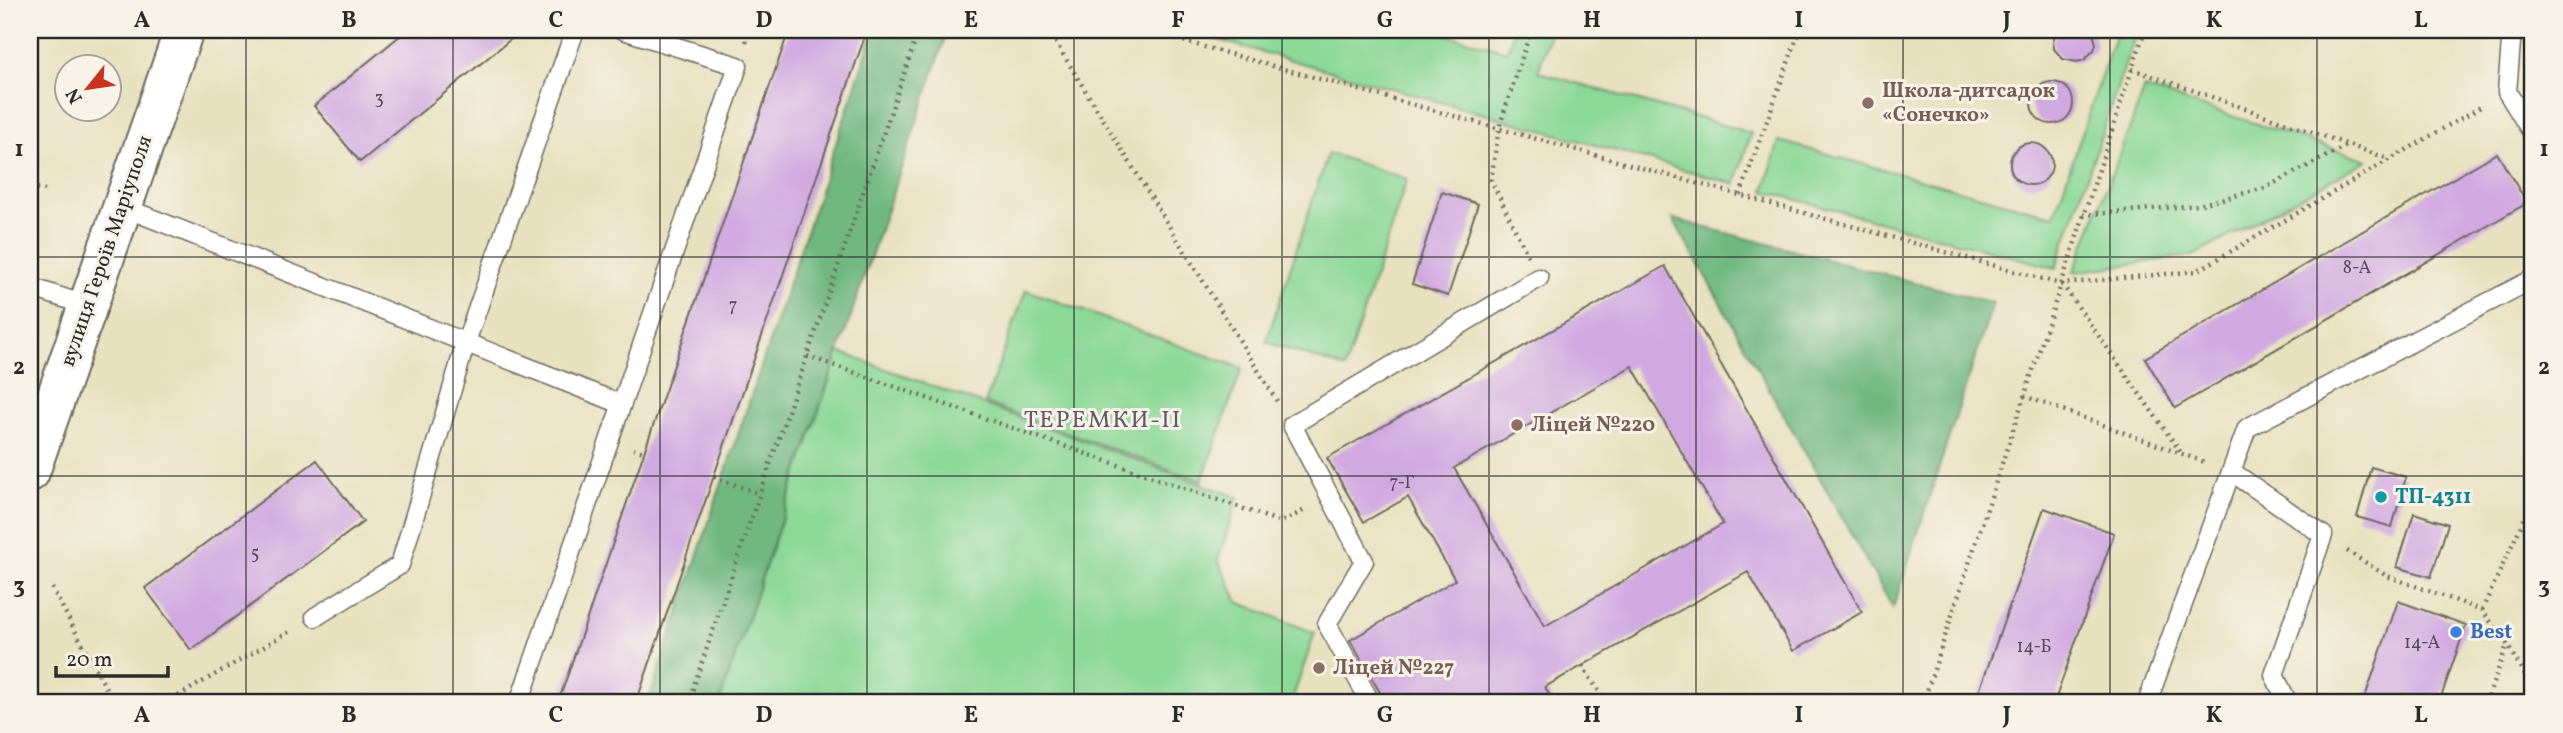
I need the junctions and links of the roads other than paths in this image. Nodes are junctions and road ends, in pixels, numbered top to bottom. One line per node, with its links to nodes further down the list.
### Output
1 (184, 30): 6 (street, вулиця Героїв Маріуполя)
2 (575, 30): 11 (lane)
3 (623, 30): 12 (lane)
4 (2512, 30): 5 (lane)
5 (2533, 134)
6 (123, 207): 10 (street, вулиця Героїв Маріуполя); 11 (lane)
7 (1539, 278): 17 (lane)
8 (2533, 279): 14 (lane)
9 (30, 287): 10 (lane)
10 (88, 306): 13 (street, вулиця Героїв Маріуполя)
11 (466, 342): 12 (lane); 15 (lane)
12 (621, 404): 16 (lane)
13 (30, 472)
14 (2232, 472): 18 (lane); 19 (lane)
15 (315, 617)
16 (519, 703)
17 (1371, 703)
18 (2147, 703)
19 (2288, 703)

